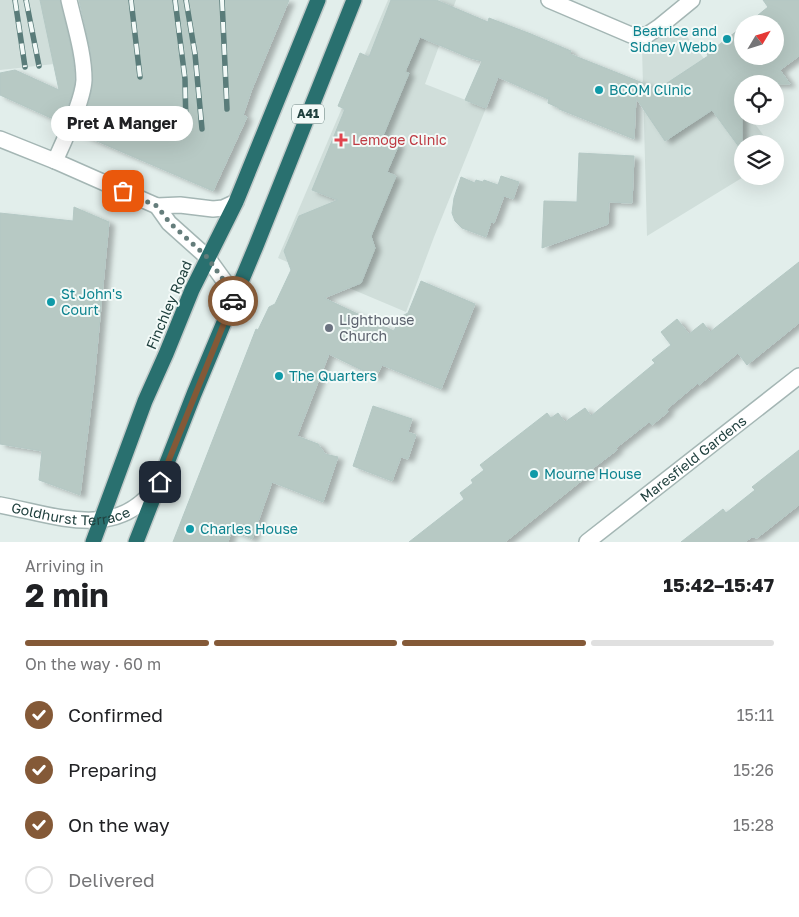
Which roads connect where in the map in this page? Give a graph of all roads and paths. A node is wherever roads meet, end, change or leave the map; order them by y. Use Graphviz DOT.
graph roads {
  1 [pos="69,0"];
  2 [pos="318,0"];
  3 [pos="354,0"];
  4 [pos="549,0"];
  5 [pos="692,0"];
  6 [pos="0,139"];
  7 [pos="55,161"];
  8 [pos="236,202"];
  9 [pos="157,206"];
  10 [pos="207,257"];
  11 [pos="234,299"];
  12 [pos="799,376"];
  13 [pos="160,482"];
  14 [pos="0,505"];
  15 [pos="101,520"];
  16 [pos="92,542"];
  17 [pos="136,542"];
  18 [pos="587,542"];
  1 -- 7 [label="street"];
  2 -- 8 [label="highway, Finchley Road / A41"];
  3 -- 11 [label="highway, A41"];
  4 -- 5 [label="street"];
  6 -- 7 [label="street"];
  7 -- 9 [label="street"];
  8 -- 9 [label="street"];
  8 -- 10 [label="highway, Finchley Road / A41"];
  9 -- 10 [label="street"];
  10 -- 11 [label="street"];
  10 -- 15 [label="highway, Finchley Road / A41"];
  11 -- 13 [label="highway, A41"];
  12 -- 18 [label="street, Maresfield Gardens"];
  13 -- 15 [label="street, Goldhurst Terrace"];
  13 -- 17 [label="highway, A41"];
  14 -- 15 [label="street, Goldhurst Terrace"];
  15 -- 16 [label="highway, Finchley Road / A41"];
}
